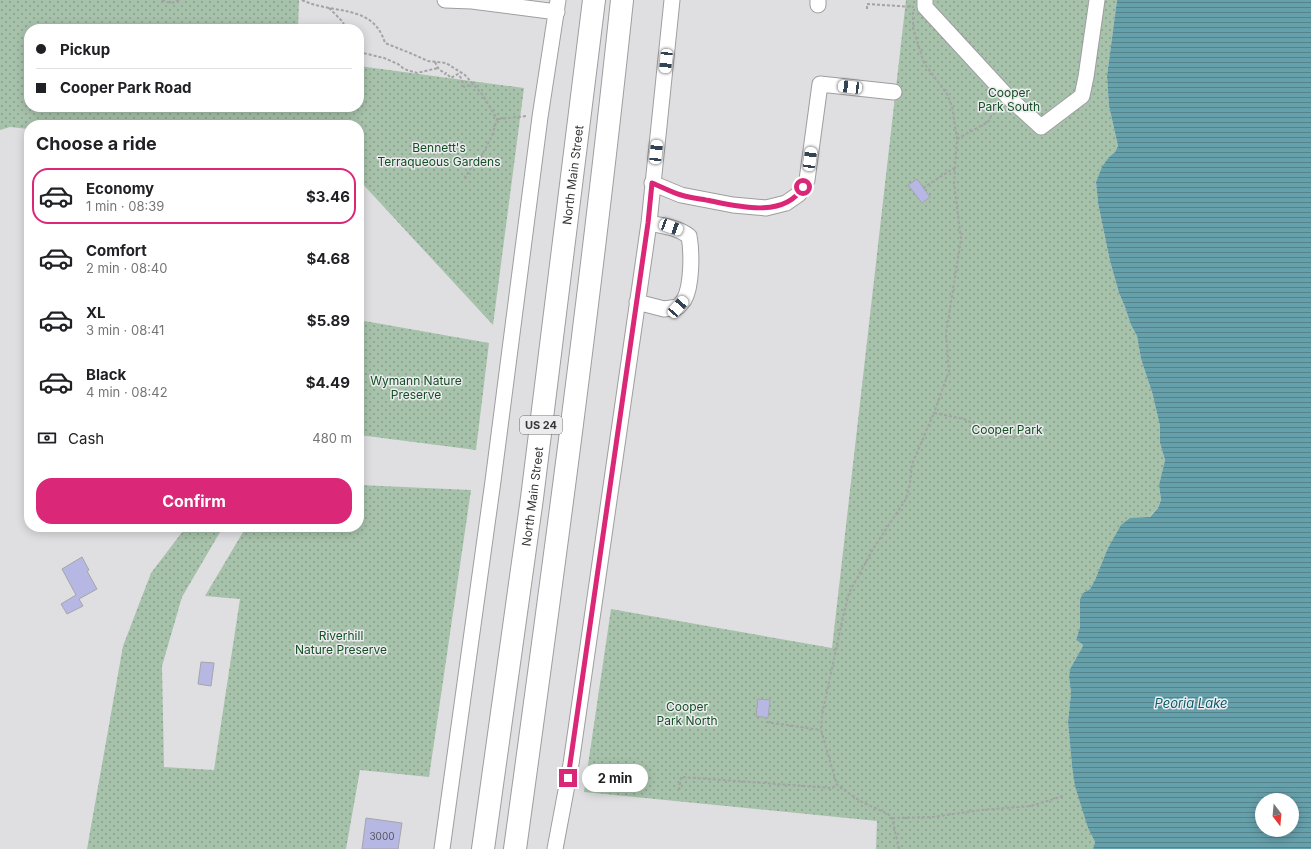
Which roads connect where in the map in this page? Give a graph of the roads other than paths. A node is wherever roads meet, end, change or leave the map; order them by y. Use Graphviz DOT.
graph roads {
  1 [pos="445,0"];
  2 [pos="594,0"];
  3 [pos="622,0"];
  4 [pos="672,0"];
  5 [pos="1097,0"];
  6 [pos="921,5"];
  7 [pos="557,6"];
  8 [pos="894,92"];
  9 [pos="652,183"];
  10 [pos="648,223"];
  11 [pos="637,302"];
  12 [pos="442,849"];
  13 [pos="483,849"];
  14 [pos="515,849"];
  15 [pos="555,849"];
  1 -- 7 [label="street"];
  2 -- 13 [label="highway, North Main Street / US 24"];
  3 -- 14 [label="highway, US 24"];
  4 -- 9 [label="street"];
  5 -- 6 [label="street"];
  7 -- 12 [label="street"];
  8 -- 9 [label="street"];
  9 -- 10 [label="street"];
  10 -- 11 [label="street"];
  10 -- 11 [label="street"];
  11 -- 15 [label="street"];
}
